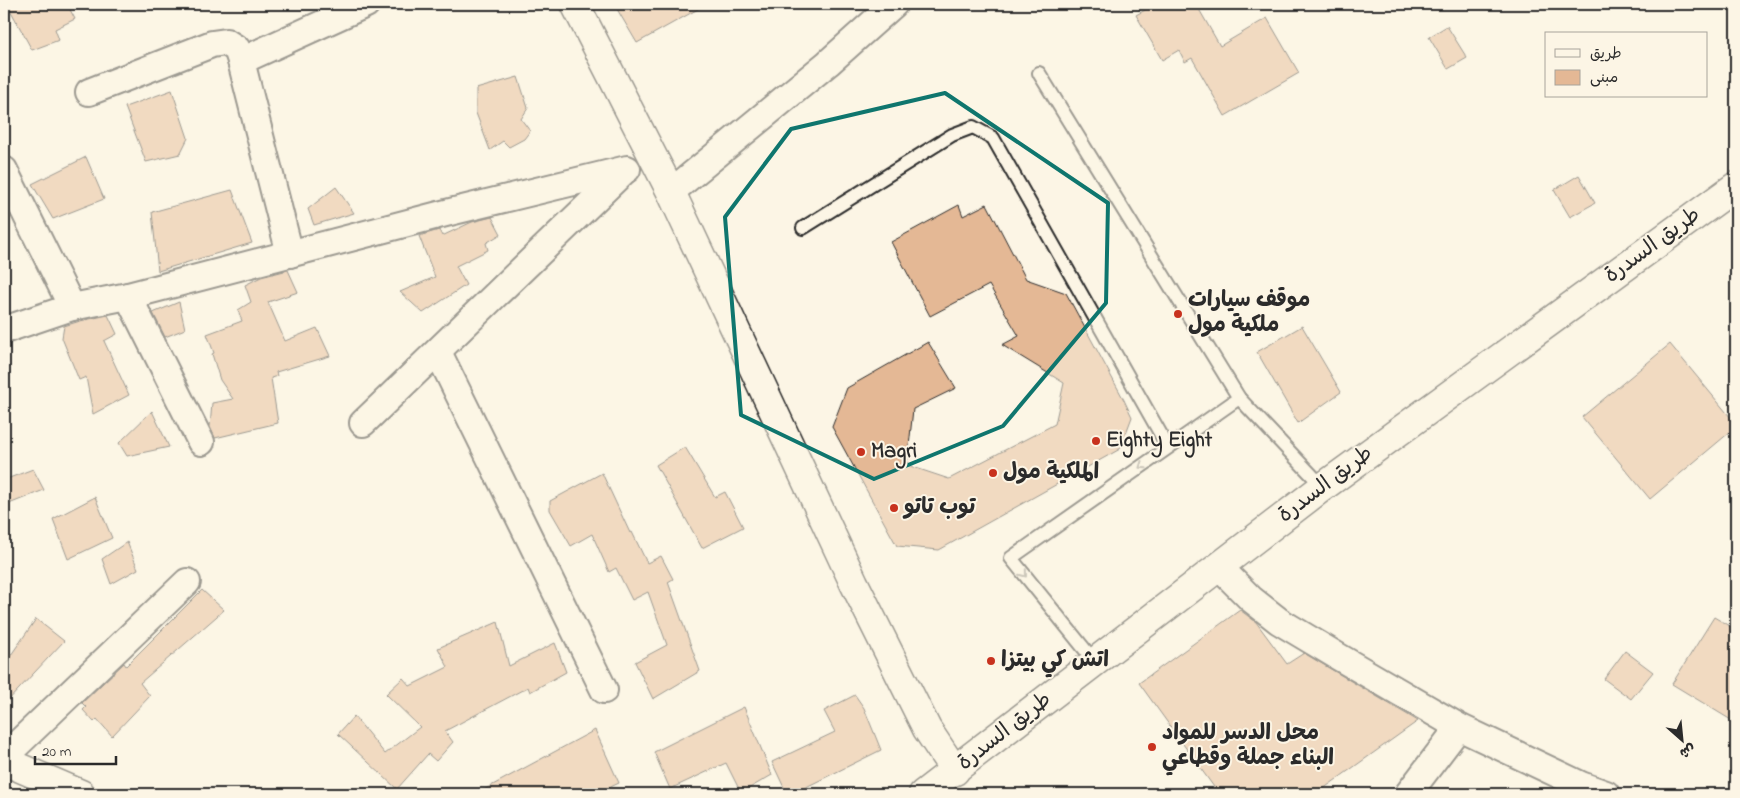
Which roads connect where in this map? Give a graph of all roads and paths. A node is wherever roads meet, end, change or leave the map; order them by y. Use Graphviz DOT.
graph roads {
  1 [pos="366,4"];
  2 [pos="575,4"];
  3 [pos="894,4"];
  4 [pos="241,61"];
  5 [pos="1039,73"];
  6 [pos="89,92"];
  7 [pos="650,152"];
  8 [pos="626,169"];
  9 [pos="4,170"];
  10 [pos="1736,186"];
  11 [pos="671,192"];
  12 [pos="803,228"];
  13 [pos="290,254"];
  14 [pos="128,296"];
  15 [pos="72,307"];
  16 [pos="4,330"];
  17 [pos="438,352"];
  18 [pos="1239,398"];
  19 [pos="364,423"];
  20 [pos="201,442"];
  21 [pos="1168,447"];
  22 [pos="1323,487"];
  23 [pos="1219,567"];
  24 [pos="187,582"];
  25 [pos="1095,662"];
  26 [pos="604,690"];
  27 [pos="1459,727"];
  28 [pos="4,757"];
  29 [pos="4,761"];
  30 [pos="955,771"];
  31 [pos="81,794"];
  32 [pos="924,794"];
  33 [pos="1408,794"];
  34 [pos="1606,794"];
  1 -- 4 [label="street"];
  2 -- 7 [label="main road"];
  3 -- 11 [label="street"];
  4 -- 6 [label="street"];
  4 -- 13 [label="street"];
  5 -- 18 [label="lane"];
  7 -- 8 [label="street"];
  7 -- 11 [label="main road"];
  8 -- 13 [label="street"];
  8 -- 17 [label="street"];
  9 -- 15 [label="street"];
  10 -- 22 [label="main road, طريق السدرة"];
  11 -- 30 [label="main road"];
  12 -- 21 [label="lane"];
  13 -- 14 [label="street"];
  14 -- 15 [label="street"];
  14 -- 20 [label="street"];
  15 -- 16 [label="street"];
  17 -- 19 [label="street"];
  17 -- 26 [label="street"];
  18 -- 21 [label="lane"];
  18 -- 22 [label="lane"];
  21 -- 25 [label="lane, one-way"];
  22 -- 23 [label="main road, طريق السدرة"];
  23 -- 25 [label="main road, طريق السدرة"];
  23 -- 27 [label="street"];
  24 -- 28 [label="street"];
  25 -- 30 [label="main road, طريق السدرة"];
  27 -- 33 [label="street"];
  27 -- 34 [label="street"];
  29 -- 31 [label="main road"];
  30 -- 32 [label="main road, طريق السدرة"];
}
